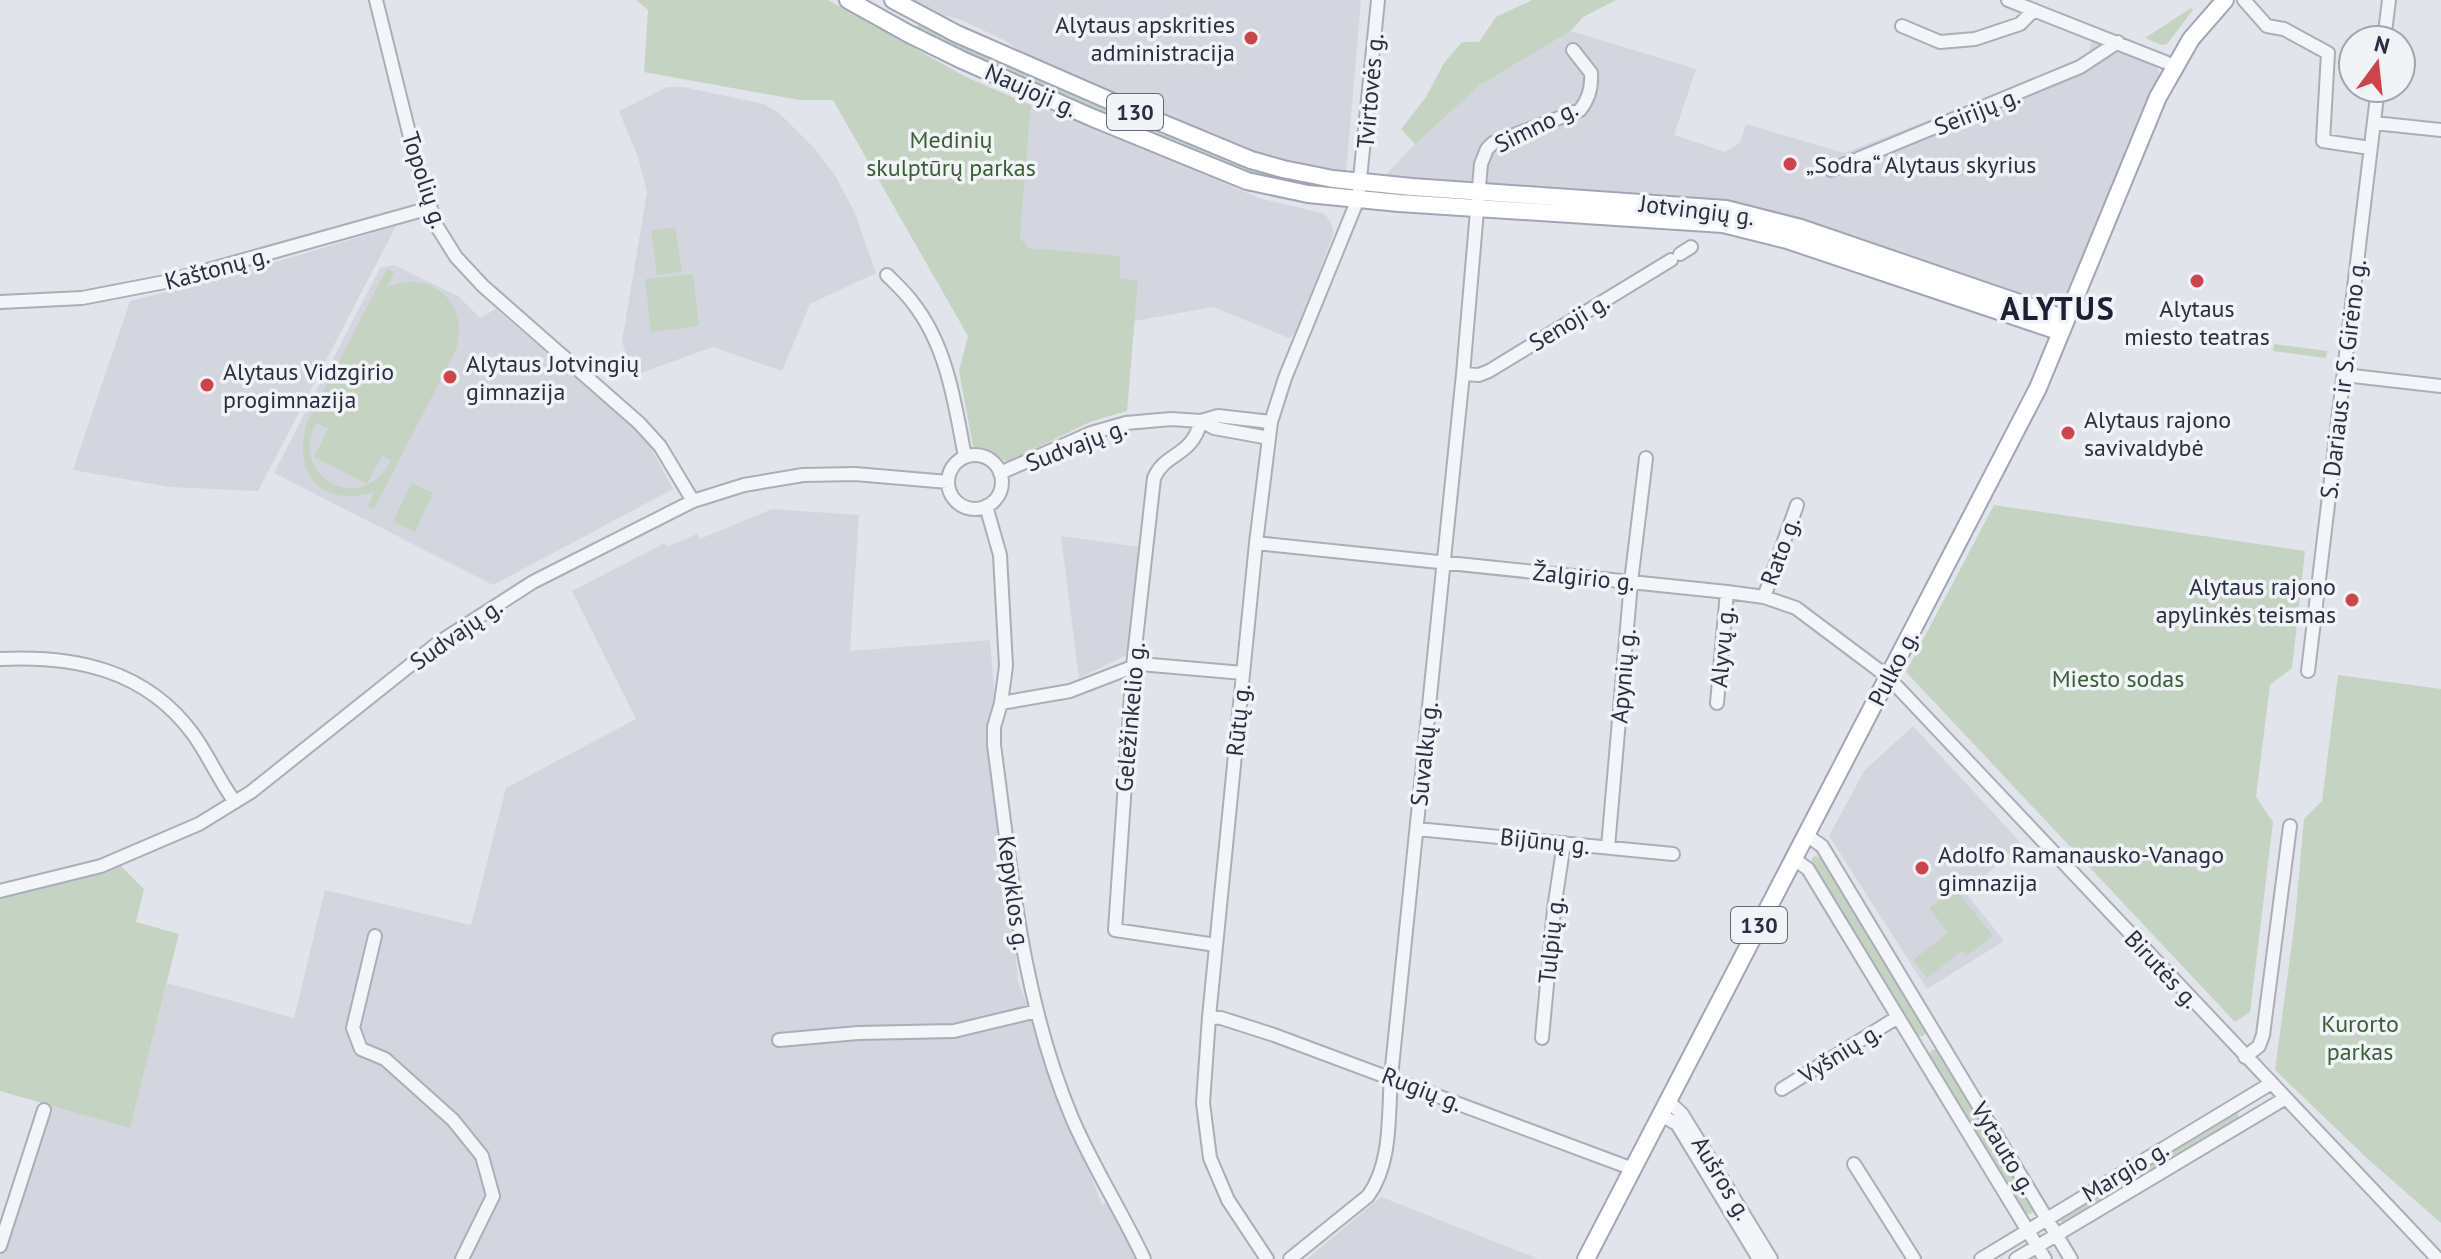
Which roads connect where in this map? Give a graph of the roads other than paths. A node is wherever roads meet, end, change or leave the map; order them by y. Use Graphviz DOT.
graph roads {
  1 [pos="376,0"];
  2 [pos="848,0"];
  3 [pos="885,0"];
  4 [pos="893,0"];
  5 [pos="1378,0"];
  6 [pos="2008,0"];
  7 [pos="2225,0"];
  8 [pos="2244,0"];
  9 [pos="2389,0"];
  10 [pos="2034,10"];
  11 [pos="875,16"];
  12 [pos="2386,24"];
  13 [pos="1902,26"];
  14 [pos="2118,42"];
  15 [pos="1573,50"];
  16 [pos="2175,66"];
  17 [pos="2376,104"];
  18 [pos="2374,123"];
  19 [pos="2441,130"];
  20 [pos="2370,148"];
  21 [pos="1831,170"];
  22 [pos="1361,182"];
  23 [pos="1358,199"];
  24 [pos="1478,200"];
  25 [pos="430,208"];
  26 [pos="1681,254"];
  27 [pos="887,275"];
  28 [pos="0,302"];
  29 [pos="2064,326"];
  30 [pos="1463,374"];
  31 [pos="2344,375"];
  32 [pos="2441,386"];
  33 [pos="1201,421"];
  34 [pos="1271,422"];
  35 [pos="1269,438"];
  36 [pos="965,457"];
  37 [pos="1646,458"];
  38 [pos="1000,473"];
  39 [pos="948,482"];
  40 [pos="693,501"];
  41 [pos="1797,505"];
  42 [pos="986,506"];
  43 [pos="1256,543"];
  44 [pos="1443,563"];
  45 [pos="1631,582"];
  46 [pos="1727,592"];
  47 [pos="1764,597"];
  48 [pos="0,659"];
  49 [pos="1133,666"];
  50 [pos="2308,671"];
  51 [pos="1243,673"];
  52 [pos="1888,677"];
  53 [pos="1001,703"];
  54 [pos="1717,703"];
  55 [pos="235,802"];
  56 [pos="2290,826"];
  57 [pos="1417,829"];
  58 [pos="1806,835"];
  59 [pos="1564,843"];
  60 [pos="1608,847"];
  61 [pos="1673,854"];
  62 [pos="1794,859"];
  63 [pos="0,891"];
  64 [pos="375,936"];
  65 [pos="1216,945"];
  66 [pos="1037,1011"];
  67 [pos="1209,1017"];
  68 [pos="1898,1017"];
  69 [pos="1937,1037"];
  70 [pos="1542,1038"];
  71 [pos="779,1040"];
  72 [pos="1917,1048"];
  73 [pos="2245,1057"];
  74 [pos="1391,1077"];
  75 [pos="2270,1084"];
  76 [pos="1782,1089"];
  77 [pos="2284,1099"];
  78 [pos="1665,1108"];
  79 [pos="44,1110"];
  80 [pos="1854,1164"];
  81 [pos="1633,1169"];
  82 [pos="2047,1219"];
  83 [pos="2028,1231"];
  84 [pos="2056,1235"];
  85 [pos="0,1246"];
  86 [pos="2037,1246"];
  87 [pos="462,1259"];
  88 [pos="1144,1259"];
  89 [pos="1267,1259"];
  90 [pos="1290,1259"];
  91 [pos="1586,1259"];
  92 [pos="1759,1259"];
  93 [pos="1771,1259"];
  94 [pos="1914,1259"];
  95 [pos="1981,1259"];
  96 [pos="2016,1259"];
  97 [pos="2045,1259"];
  98 [pos="2071,1259"];
  99 [pos="2438,1259"];
  1 -- 25 [label="street, Topolių g."];
  2 -- 11 [label="main road, Naujoji g. / 130"];
  3 -- 11 [label="main road"];
  4 -- 22 [label="main road, Naujoji g. / 130"];
  5 -- 22 [label="street, Tvirtovės g."];
  6 -- 10 [label="street"];
  7 -- 16 [label="main road, Pulko g."];
  8 -- 20 [label="street"];
  9 -- 12 [label="street"];
  10 -- 13 [label="street"];
  10 -- 14 [label="street"];
  11 -- 23 [label="main road, Naujoji g. / 130"];
  14 -- 16 [label="street"];
  14 -- 21 [label="street, Seirijų g."];
  15 -- 24 [label="street, Simno g."];
  16 -- 29 [label="main road, Pulko g."];
  17 -- 18 [label="street, S. Dariaus ir S. Girėno g."];
  18 -- 19 [label="street"];
  18 -- 20 [label="street, S. Dariaus ir S. Girėno g."];
  20 -- 31 [label="street, S. Dariaus ir S. Girėno g."];
  22 -- 23 [label="street, Rūtų g."];
  22 -- 24 [label="main road, Jotvingių g."];
  23 -- 24 [label="main road, Jotvingių g. / 130"];
  23 -- 34 [label="street, Rūtų g."];
  24 -- 29 [label="main road, Jotvingių g. / 130"];
  24 -- 30 [label="street, Suvalkų g."];
  25 -- 28 [label="street, Kaštonų g."];
  25 -- 40 [label="street, Topolių g."];
  26 -- 30 [label="street, Senoji g."];
  27 -- 36 [label="street"];
  29 -- 52 [label="main road, Pulko g. / 130"];
  30 -- 44 [label="street, Suvalkų g."];
  31 -- 32 [label="street"];
  31 -- 50 [label="street, S. Dariaus ir S. Girėno g."];
  33 -- 34 [label="street, Sudvajų g."];
  33 -- 35 [label="street, Sudvajų g."];
  33 -- 38 [label="street, Sudvajų g."];
  33 -- 49 [label="street, Geležinkelio g."];
  34 -- 35 [label="street, Rūtų g."];
  35 -- 43 [label="street, Rūtų g."];
  36 -- 38 [label="street"];
  36 -- 39 [label="street"];
  37 -- 45 [label="street, Apynių g."];
  38 -- 42 [label="street"];
  39 -- 40 [label="street, Sudvajų g."];
  39 -- 42 [label="street"];
  40 -- 55 [label="street, Sudvajų g."];
  41 -- 47 [label="street, Rato g."];
  42 -- 53 [label="street, Kepyklos g."];
  43 -- 44 [label="street, Žalgirio g."];
  43 -- 51 [label="street, Rūtų g."];
  44 -- 45 [label="street, Žalgirio g."];
  44 -- 57 [label="street, Suvalkų g."];
  45 -- 46 [label="street, Žalgirio g."];
  45 -- 60 [label="street, Apynių g."];
  46 -- 47 [label="street, Žalgirio g."];
  46 -- 54 [label="street, Alyvų g."];
  47 -- 52 [label="street, Žalgirio g."];
  48 -- 55 [label="street"];
  49 -- 51 [label="street"];
  49 -- 53 [label="street"];
  49 -- 65 [label="street, Geležinkelio g."];
  51 -- 65 [label="street, Rūtų g."];
  52 -- 58 [label="main road, Pulko g. / 130"];
  52 -- 73 [label="street, Birutės g."];
  53 -- 66 [label="street, Kepyklos g."];
  55 -- 63 [label="street, Sudvajų g."];
  56 -- 73 [label="street"];
  57 -- 59 [label="street, Bijūnų g."];
  57 -- 74 [label="street, Suvalkų g."];
  58 -- 62 [label="main road, Pulko g. / 130"];
  58 -- 69 [label="street, Vytauto g."];
  59 -- 60 [label="street, Bijūnų g."];
  59 -- 70 [label="street, Tulpių g."];
  60 -- 61 [label="street, Bijūnų g."];
  62 -- 68 [label="street, Vytauto g."];
  62 -- 78 [label="main road, Pulko g. / 130"];
  64 -- 87 [label="street"];
  65 -- 67 [label="street, Rūtų g."];
  66 -- 71 [label="street"];
  66 -- 88 [label="street, Kepyklos g."];
  67 -- 74 [label="street, Rugių g."];
  67 -- 89 [label="street, Rūtų g."];
  68 -- 72 [label="street, Vytauto g."];
  68 -- 76 [label="street, Vyšnių g."];
  69 -- 72 [label="street"];
  69 -- 82 [label="street, Vytauto g."];
  72 -- 83 [label="street, Vytauto g."];
  73 -- 75 [label="street, Birutės g."];
  74 -- 81 [label="street, Rugių g."];
  74 -- 90 [label="street, Suvalkų g."];
  75 -- 77 [label="street, Birutės g."];
  75 -- 82 [label="street, Margio g."];
  77 -- 84 [label="street, Margio g."];
  77 -- 99 [label="street, Birutės g."];
  78 -- 81 [label="main road, Pulko g. / 130"];
  78 -- 92 [label="street, Aušros g."];
  78 -- 93 [label="street, Aušros g."];
  79 -- 85 [label="street"];
  80 -- 94 [label="street"];
  81 -- 91 [label="main road, Pulko g. / 130"];
  82 -- 83 [label="street, Margio g."];
  82 -- 84 [label="street, Vytauto g."];
  83 -- 86 [label="street, Vytauto g."];
  83 -- 95 [label="street, Margio g."];
  84 -- 86 [label="street, Margio g."];
  84 -- 98 [label="street, Vytauto g."];
  86 -- 96 [label="street, Margio g."];
  86 -- 97 [label="street, Vytauto g."];
}
